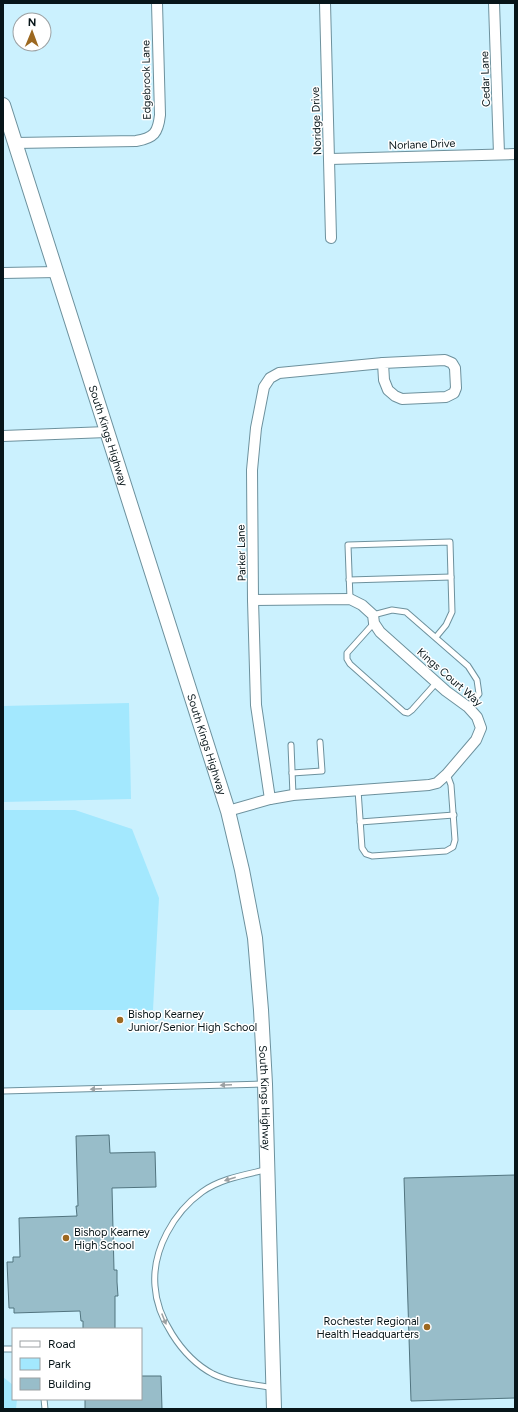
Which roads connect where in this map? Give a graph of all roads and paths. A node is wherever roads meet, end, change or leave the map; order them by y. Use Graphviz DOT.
graph roads {
  1 [pos="157,3"];
  2 [pos="325,3"];
  3 [pos="494,3"];
  4 [pos="3,105"];
  5 [pos="15,143"];
  6 [pos="499,154"];
  7 [pos="515,154"];
  8 [pos="330,159"];
  9 [pos="331,238"];
  10 [pos="57,272"];
  11 [pos="3,273"];
  12 [pos="383,363"];
  13 [pos="107,432"];
  14 [pos="3,436"];
  15 [pos="451,577"];
  16 [pos="349,580"];
  17 [pos="350,599"];
  18 [pos="253,600"];
  19 [pos="373,619"];
  20 [pos="436,637"];
  21 [pos="437,682"];
  22 [pos="468,707"];
  23 [pos="320,742"];
  24 [pos="291,745"];
  25 [pos="292,773"];
  26 [pos="447,774"];
  27 [pos="358,790"];
  28 [pos="294,795"];
  29 [pos="270,799"];
  30 [pos="228,811"];
  31 [pos="454,815"];
  32 [pos="360,822"];
  33 [pos="265,1084"];
  34 [pos="3,1091"];
  35 [pos="268,1170"];
  36 [pos="274,1388"];
  37 [pos="274,1409"];
  1 -- 5 [label="street, Edgebrook Lane"];
  2 -- 8 [label="street, Noridge Drive"];
  3 -- 6 [label="street, Cedar Lane"];
  4 -- 5 [label="main road, South Kings Highway"];
  5 -- 10 [label="main road, South Kings Highway"];
  6 -- 7 [label="street, Norlane Drive"];
  6 -- 8 [label="street, Norlane Drive"];
  8 -- 9 [label="street, Noridge Drive"];
  10 -- 11 [label="street"];
  10 -- 13 [label="main road, South Kings Highway"];
  12 -- 12 [label="street, Parker Lane"];
  12 -- 18 [label="street, Parker Lane"];
  13 -- 14 [label="street"];
  13 -- 30 [label="main road, South Kings Highway"];
  15 -- 16 [label="lane"];
  15 -- 16 [label="lane"];
  15 -- 20 [label="lane"];
  16 -- 17 [label="lane"];
  17 -- 18 [label="street"];
  17 -- 19 [label="street, Kings Court Way"];
  18 -- 29 [label="street, Parker Lane"];
  19 -- 20 [label="lane"];
  19 -- 21 [label="street, Kings Court Way"];
  19 -- 21 [label="lane"];
  20 -- 22 [label="lane"];
  21 -- 22 [label="street, Kings Court Way"];
  22 -- 26 [label="street, Kings Court Way"];
  23 -- 25 [label="lane"];
  24 -- 25 [label="lane"];
  25 -- 28 [label="lane"];
  26 -- 27 [label="street, Kings Court Way"];
  26 -- 31 [label="lane"];
  27 -- 28 [label="street, Kings Court Way"];
  27 -- 32 [label="lane"];
  28 -- 29 [label="street, Kings Court Way"];
  29 -- 30 [label="street"];
  30 -- 33 [label="main road, South Kings Highway"];
  31 -- 32 [label="lane"];
  31 -- 32 [label="lane"];
  33 -- 34 [label="lane, one-way"];
  33 -- 35 [label="main road, South Kings Highway"];
  35 -- 36 [label="main road, South Kings Highway"];
  35 -- 36 [label="lane, one-way"];
  36 -- 37 [label="main road, South Kings Highway"];
}
